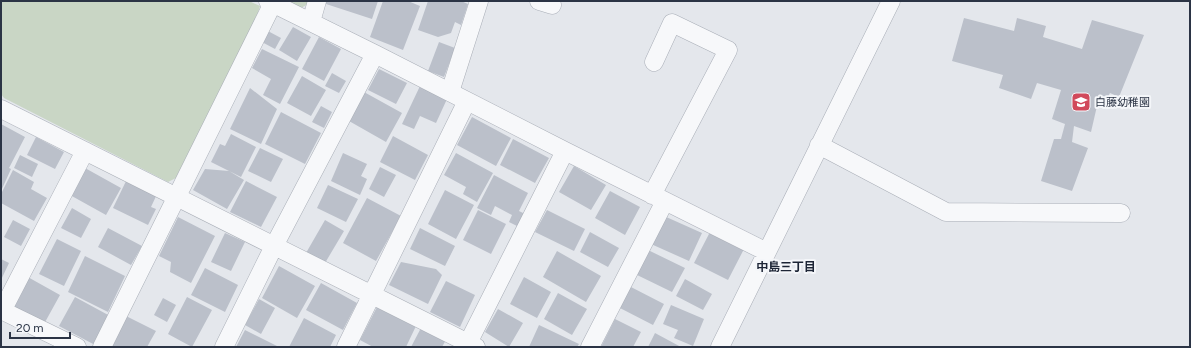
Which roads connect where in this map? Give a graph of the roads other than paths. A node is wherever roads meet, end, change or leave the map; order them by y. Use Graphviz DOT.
graph roads {
  1 [pos="317,1"];
  2 [pos="479,1"];
  3 [pos="891,1"];
  4 [pos="270,2"];
  5 [pos="310,22"];
  6 [pos="375,54"];
  7 [pos="654,62"];
  8 [pos="450,92"];
  9 [pos="467,102"];
  10 [pos="1,109"];
  11 [pos="819,145"];
  12 [pos="85,151"];
  13 [pos="565,151"];
  14 [pos="177,197"];
  15 [pos="658,198"];
  16 [pos="1121,214"];
  17 [pos="274,246"];
  18 [pos="766,252"];
  19 [pos="372,295"];
  20 [pos="2,310"];
  21 [pos="470,346"];
  22 [pos="77,347"];
  23 [pos="102,347"];
  24 [pos="224,347"];
  25 [pos="346,347"];
  26 [pos="590,347"];
  27 [pos="720,347"];
  1 -- 5 [label="street"];
  2 -- 8 [label="street"];
  3 -- 11 [label="street"];
  4 -- 5 [label="street"];
  4 -- 14 [label="street"];
  5 -- 6 [label="street"];
  6 -- 8 [label="street"];
  6 -- 17 [label="street"];
  7 -- 15 [label="street"];
  8 -- 9 [label="street"];
  9 -- 13 [label="street"];
  9 -- 19 [label="street"];
  10 -- 12 [label="street"];
  11 -- 16 [label="street"];
  11 -- 18 [label="street"];
  12 -- 14 [label="street"];
  12 -- 20 [label="street"];
  13 -- 15 [label="street"];
  13 -- 21 [label="street"];
  14 -- 17 [label="street"];
  14 -- 23 [label="street"];
  15 -- 18 [label="street"];
  15 -- 26 [label="street"];
  17 -- 19 [label="street"];
  17 -- 24 [label="street"];
  18 -- 27 [label="street"];
  19 -- 21 [label="street"];
  19 -- 25 [label="street"];
  20 -- 22 [label="street"];
}
